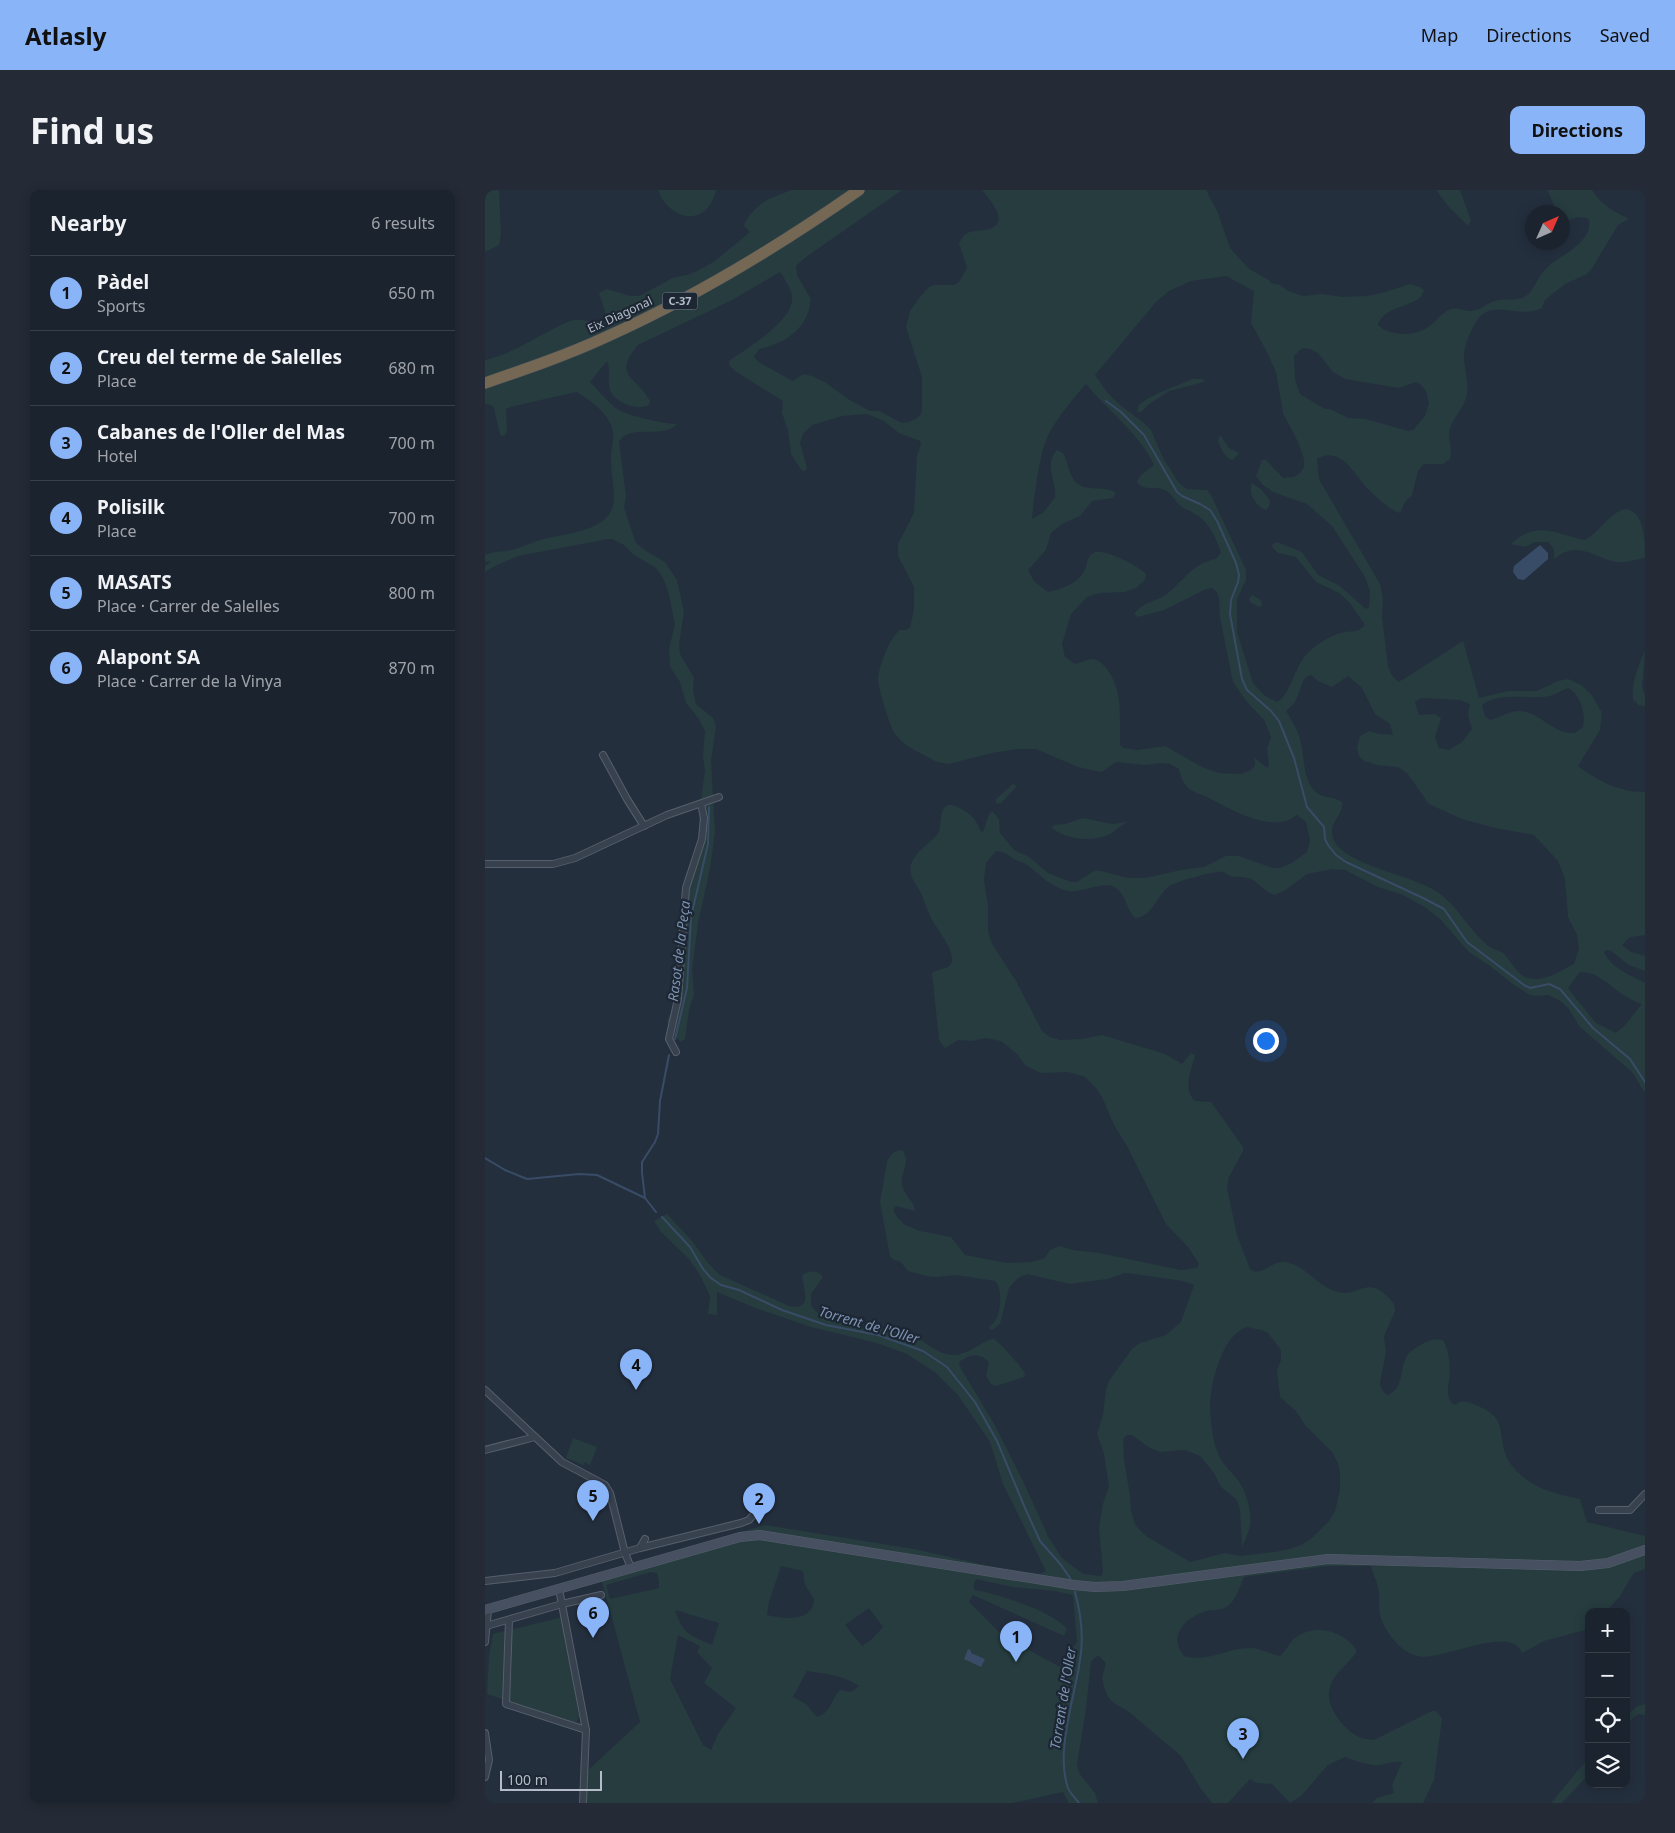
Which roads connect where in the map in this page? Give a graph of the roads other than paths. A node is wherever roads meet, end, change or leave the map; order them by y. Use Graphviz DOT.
graph roads {
  1 [pos="859,190"];
  2 [pos="485,383"];
  3 [pos="603,755"];
  4 [pos="719,798"];
  5 [pos="701,804"];
  6 [pos="644,826"];
  7 [pos="485,864"];
  8 [pos="676,1052"];
  9 [pos="485,1390"];
  10 [pos="535,1437"];
  11 [pos="485,1450"];
  12 [pos="1645,1494"];
  13 [pos="755,1500"];
  14 [pos="1599,1510"];
  15 [pos="645,1539"];
  16 [pos="641,1548"];
  17 [pos="1645,1550"];
  18 [pos="625,1553"];
  19 [pos="631,1568"];
  20 [pos="485,1581"];
  21 [pos="559,1589"];
  22 [pos="601,1595"];
  23 [pos="562,1604"];
  24 [pos="486,1610"];
  25 [pos="509,1620"];
  26 [pos="486,1626"];
  27 [pos="485,1642"];
  28 [pos="585,1730"];
  29 [pos="485,1733"];
  30 [pos="485,1777"];
  31 [pos="583,1803"];
  1 -- 2 [label="highway, Eix Diagonal / C-37"];
  3 -- 6 [label="street"];
  4 -- 5 [label="street"];
  5 -- 6 [label="street"];
  5 -- 8 [label="street"];
  6 -- 7 [label="street"];
  9 -- 10 [label="street"];
  10 -- 11 [label="street"];
  10 -- 18 [label="street"];
  12 -- 14 [label="street"];
  13 -- 16 [label="street"];
  15 -- 16 [label="street"];
  16 -- 18 [label="street"];
  17 -- 19 [label="street"];
  18 -- 19 [label="street"];
  18 -- 20 [label="street"];
  19 -- 21 [label="street"];
  21 -- 23 [label="street"];
  21 -- 24 [label="street"];
  22 -- 23 [label="street"];
  23 -- 25 [label="street"];
  23 -- 28 [label="street"];
  24 -- 26 [label="street"];
  25 -- 26 [label="street"];
  25 -- 28 [label="street"];
  26 -- 27 [label="street"];
  28 -- 31 [label="street"];
  29 -- 30 [label="street"];
}
